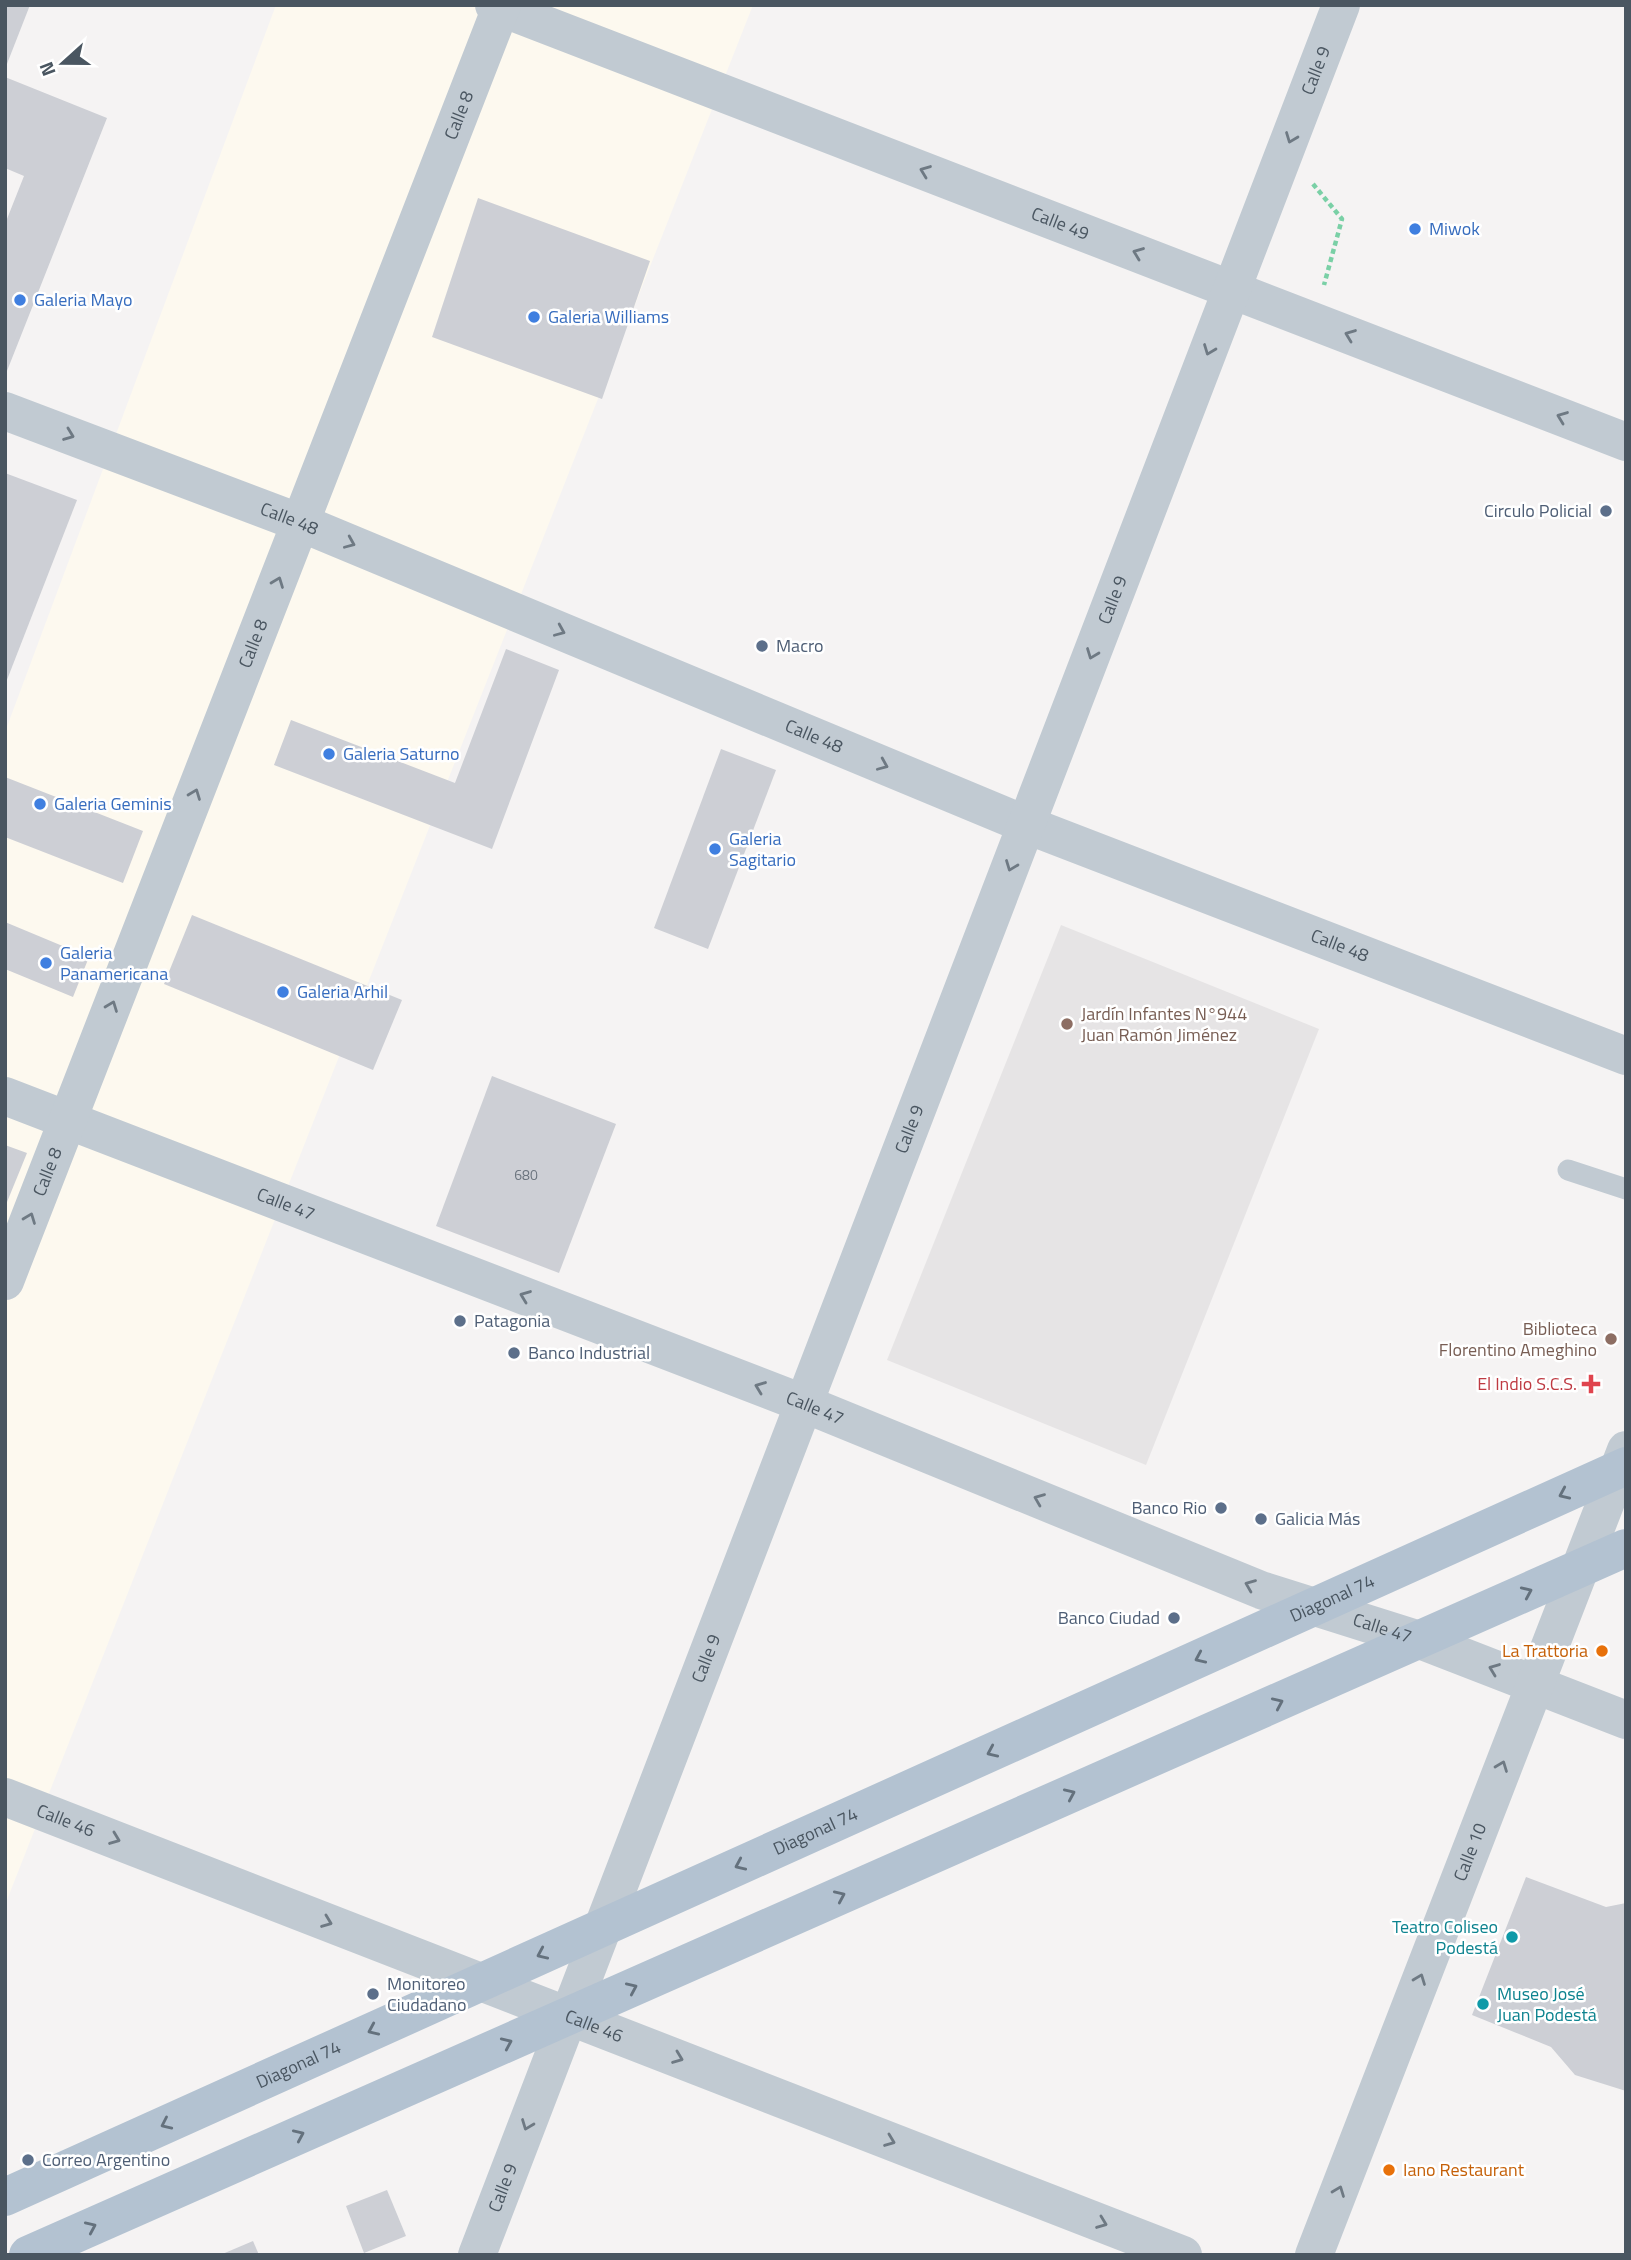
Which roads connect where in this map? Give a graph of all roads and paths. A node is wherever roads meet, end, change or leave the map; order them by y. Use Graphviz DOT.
graph roads {
  1 [pos="1342,5"];
  2 [pos="499,6"];
  3 [pos="1286,151"];
  4 [pos="1232,290"];
  5 [pos="1314,321"];
  6 [pos="5,411"];
  7 [pos="1626,442"];
  8 [pos="301,523"];
  9 [pos="1027,825"];
  10 [pos="1626,1056"];
  11 [pos="5,1096"];
  12 [pos="67,1121"];
  13 [pos="1568,1170"];
  14 [pos="1626,1189"];
  15 [pos="5,1281"];
  16 [pos="804,1404"];
  17 [pos="1623,1462"];
  18 [pos="1626,1548"];
  19 [pos="1579,1568"];
  20 [pos="1315,1606"];
  21 [pos="1420,1640"];
  22 [pos="1534,1684"];
  23 [pos="1626,1720"];
  24 [pos="5,1797"];
  25 [pos="603,1926"];
  26 [pos="480,1981"];
  27 [pos="569,2016"];
  28 [pos="5,2197"];
  29 [pos="28,2255"];
  30 [pos="477,2255"];
  31 [pos="1183,2255"];
  32 [pos="1314,2255"];
  1 -- 3 [label="street, Calle 9, one-way"];
  4 -- 2 [label="street, Calle 49, one-way"];
  2 -- 8 [label="street, Calle 8"];
  3 -- 4 [label="street, Calle 9"];
  3 -- 5 [label="path"];
  4 -- 5 [label="street, Calle 49"];
  4 -- 9 [label="street, Calle 9, one-way"];
  7 -- 5 [label="street, Calle 49, one-way"];
  6 -- 8 [label="street, Calle 48, one-way"];
  8 -- 9 [label="street, Calle 48, one-way"];
  12 -- 8 [label="street, Calle 8, one-way"];
  9 -- 10 [label="street, Calle 48"];
  9 -- 16 [label="street, Calle 9, one-way"];
  11 -- 12 [label="street, Calle 47"];
  15 -- 12 [label="street, Calle 8, one-way"];
  16 -- 12 [label="street, Calle 47, one-way"];
  13 -- 14 [label="lane"];
  20 -- 16 [label="street, Calle 47, one-way"];
  16 -- 25 [label="street, Calle 9"];
  17 -- 19 [label="street, Calle 10"];
  17 -- 20 [label="main road, Diagonal 74, one-way"];
  18 -- 19 [label="main road"];
  21 -- 19 [label="main road, one-way"];
  19 -- 22 [label="street, Calle 10"];
  20 -- 21 [label="street, Calle 47"];
  20 -- 25 [label="main road, Diagonal 74, one-way"];
  22 -- 21 [label="street, Calle 47, one-way"];
  27 -- 21 [label="main road, one-way"];
  22 -- 23 [label="street, Calle 47"];
  32 -- 22 [label="street, Calle 10, one-way"];
  24 -- 26 [label="street, Calle 46, one-way"];
  25 -- 26 [label="main road, Diagonal 74, one-way"];
  25 -- 27 [label="street, Calle 9"];
  26 -- 27 [label="street, Calle 46"];
  26 -- 28 [label="main road, Diagonal 74, one-way"];
  29 -- 27 [label="main road, one-way"];
  27 -- 30 [label="street, Calle 9, one-way"];
  27 -- 31 [label="street, Calle 46, one-way"];
}
